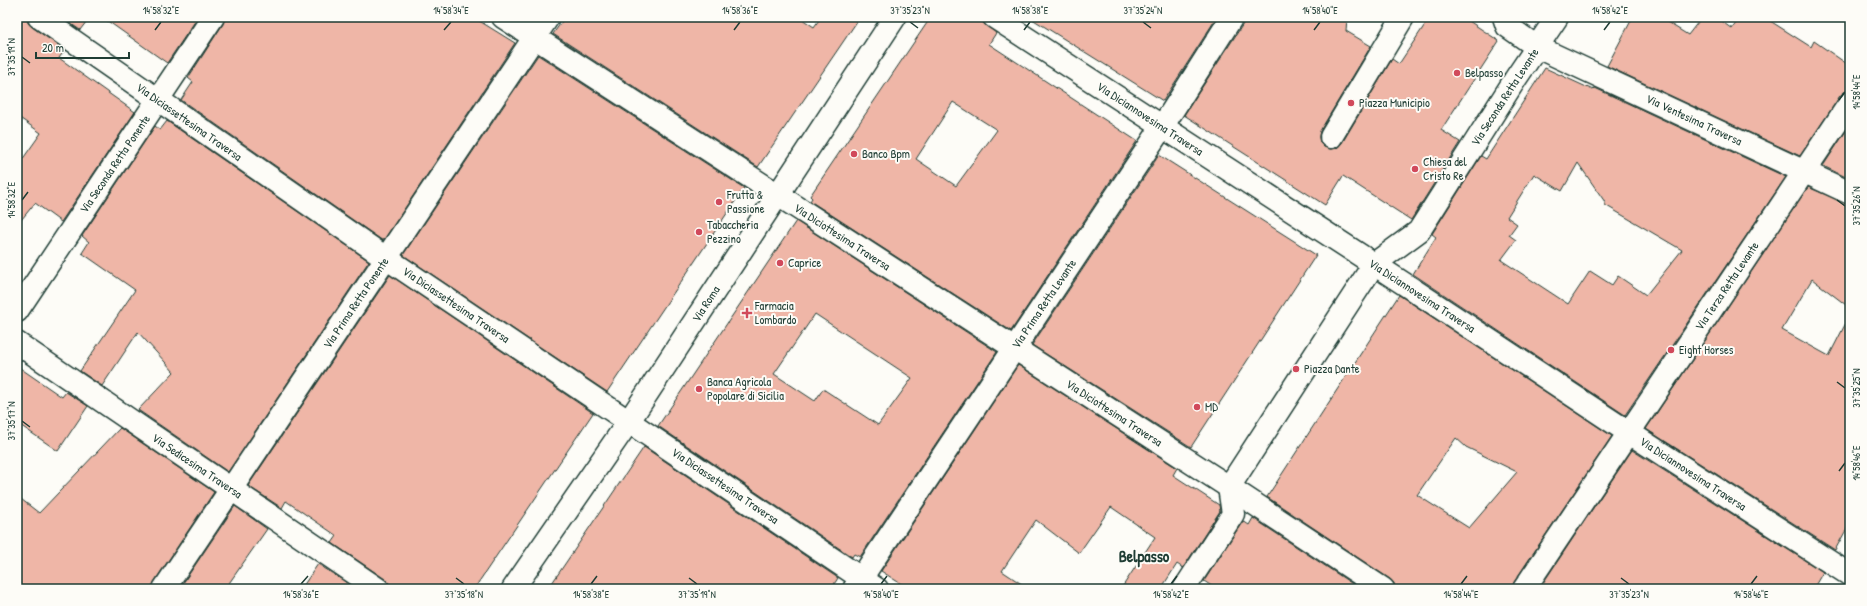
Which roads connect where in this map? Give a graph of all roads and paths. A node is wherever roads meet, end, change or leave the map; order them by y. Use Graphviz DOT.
graph roads {
  1 [pos="39,17"];
  2 [pos="213,17"];
  3 [pos="503,17"];
  4 [pos="548,17"];
  5 [pos="895,17"];
  6 [pos="994,17"];
  7 [pos="1232,17"];
  8 [pos="1403,17"];
  9 [pos="1504,17"];
  10 [pos="1557,17"];
  11 [pos="534,37"];
  12 [pos="1537,47"];
  13 [pos="158,99"];
  14 [pos="1850,103"];
  15 [pos="1162,127"];
  16 [pos="1330,137"];
  17 [pos="1803,172"];
  18 [pos="1850,193"];
  19 [pos="778,196"];
  20 [pos="386,258"];
  21 [pos="1374,264"];
  22 [pos="17,311"];
  23 [pos="17,343"];
  24 [pos="1014,349"];
  25 [pos="630,421"];
  26 [pos="1628,432"];
  27 [pos="1229,487"];
  28 [pos="231,490"];
  29 [pos="1850,575"];
  30 [pos="864,585"];
  31 [pos="164,589"];
  32 [pos="378,589"];
  33 [pos="513,589"];
  34 [pos="1184,589"];
  35 [pos="1383,589"];
  36 [pos="1524,589"];
  37 [pos="1842,589"];
  1 -- 13 [label="street, Via Diciassettesima Traversa"];
  2 -- 13 [label="street, Via Seconda Retta Ponente"];
  3 -- 11 [label="street, Via Diciottesima Traversa"];
  4 -- 11 [label="street, Via Prima Retta Ponente"];
  5 -- 19 [label="street, Via Roma"];
  6 -- 15 [label="street, Via Diciannovesima Traversa"];
  7 -- 15 [label="street, Via Prima Retta Levante"];
  8 -- 16 [label="street"];
  9 -- 12 [label="street, Via Ventesima Traversa"];
  10 -- 12 [label="street, Via Seconda Retta Levante"];
  11 -- 19 [label="street, Via Diciottesima Traversa"];
  11 -- 20 [label="street, Via Prima Retta Ponente"];
  12 -- 17 [label="street, Via Ventesima Traversa"];
  12 -- 21 [label="street, Via Seconda Retta Levante"];
  13 -- 20 [label="street, Via Diciassettesima Traversa"];
  13 -- 22 [label="street, Via Seconda Retta Ponente"];
  14 -- 17 [label="street, Via Terza Retta Levante"];
  15 -- 21 [label="street, Via Diciannovesima Traversa"];
  15 -- 24 [label="street, Via Prima Retta Levante"];
  17 -- 18 [label="street, Via Ventesima Traversa"];
  17 -- 26 [label="street, Via Terza Retta Levante"];
  19 -- 24 [label="street, Via Diciottesima Traversa"];
  19 -- 25 [label="street, Via Roma"];
  20 -- 25 [label="street, Via Diciassettesima Traversa"];
  20 -- 28 [label="street, Via Prima Retta Ponente"];
  21 -- 26 [label="street, Via Diciannovesima Traversa"];
  21 -- 27 [label="street"];
  23 -- 28 [label="street, Via Sedicesima Traversa"];
  24 -- 27 [label="street, Via Diciottesima Traversa"];
  24 -- 30 [label="street, Via Prima Retta Levante"];
  25 -- 30 [label="street, Via Diciassettesima Traversa"];
  25 -- 33 [label="street, Via Roma"];
  26 -- 29 [label="street, Via Diciannovesima Traversa"];
  26 -- 36 [label="street, Via Terza Retta Levante"];
  27 -- 34 [label="street"];
  27 -- 35 [label="street, Via Diciottesima Traversa"];
  28 -- 31 [label="street, Via Prima Retta Ponente"];
  28 -- 32 [label="street, Via Sedicesima Traversa"];
  29 -- 37 [label="street"];
}
